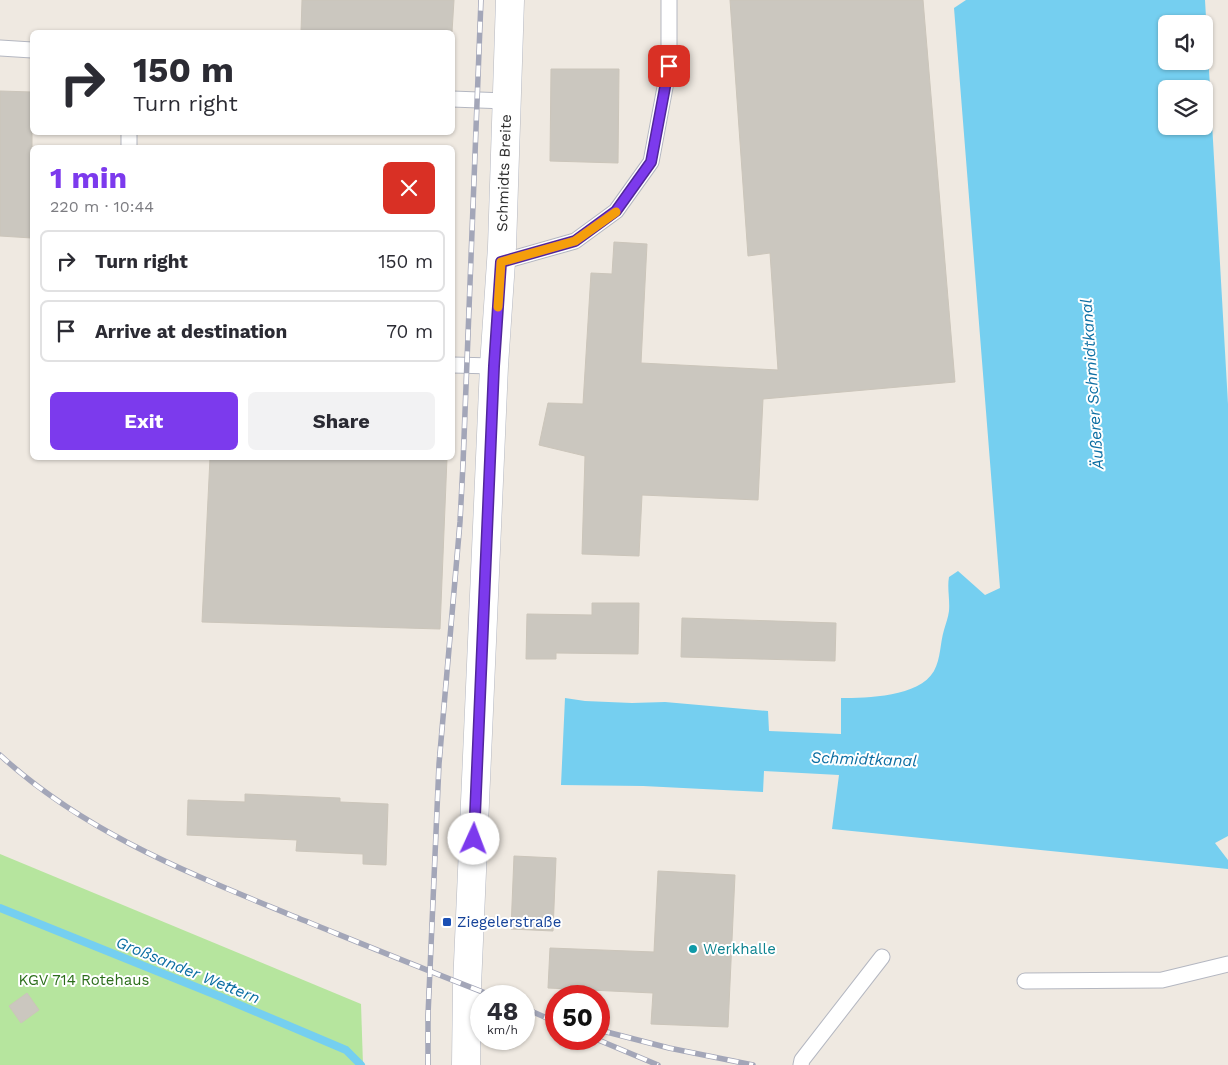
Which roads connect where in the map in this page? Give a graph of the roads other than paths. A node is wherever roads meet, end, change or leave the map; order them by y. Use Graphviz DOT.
graph roads {
  1 [pos="510,0"];
  2 [pos="669,0"];
  3 [pos="0,48"];
  4 [pos="30,50"];
  5 [pos="455,99"];
  6 [pos="506,101"];
  7 [pos="501,262"];
  8 [pos="455,364"];
  9 [pos="494,366"];
  10 [pos="882,958"];
  11 [pos="1228,964"];
  12 [pos="1026,981"];
  13 [pos="466,1065"];
  14 [pos="801,1065"];
  1 -- 6 [label="main road, Schmidts Breite"];
  2 -- 7 [label="lane"];
  3 -- 4 [label="lane"];
  5 -- 6 [label="lane"];
  6 -- 7 [label="main road, Schmidts Breite"];
  7 -- 9 [label="main road, Schmidts Breite"];
  8 -- 9 [label="lane"];
  9 -- 13 [label="main road, Schmidts Breite"];
  10 -- 14 [label="lane"];
  11 -- 12 [label="lane"];
}
